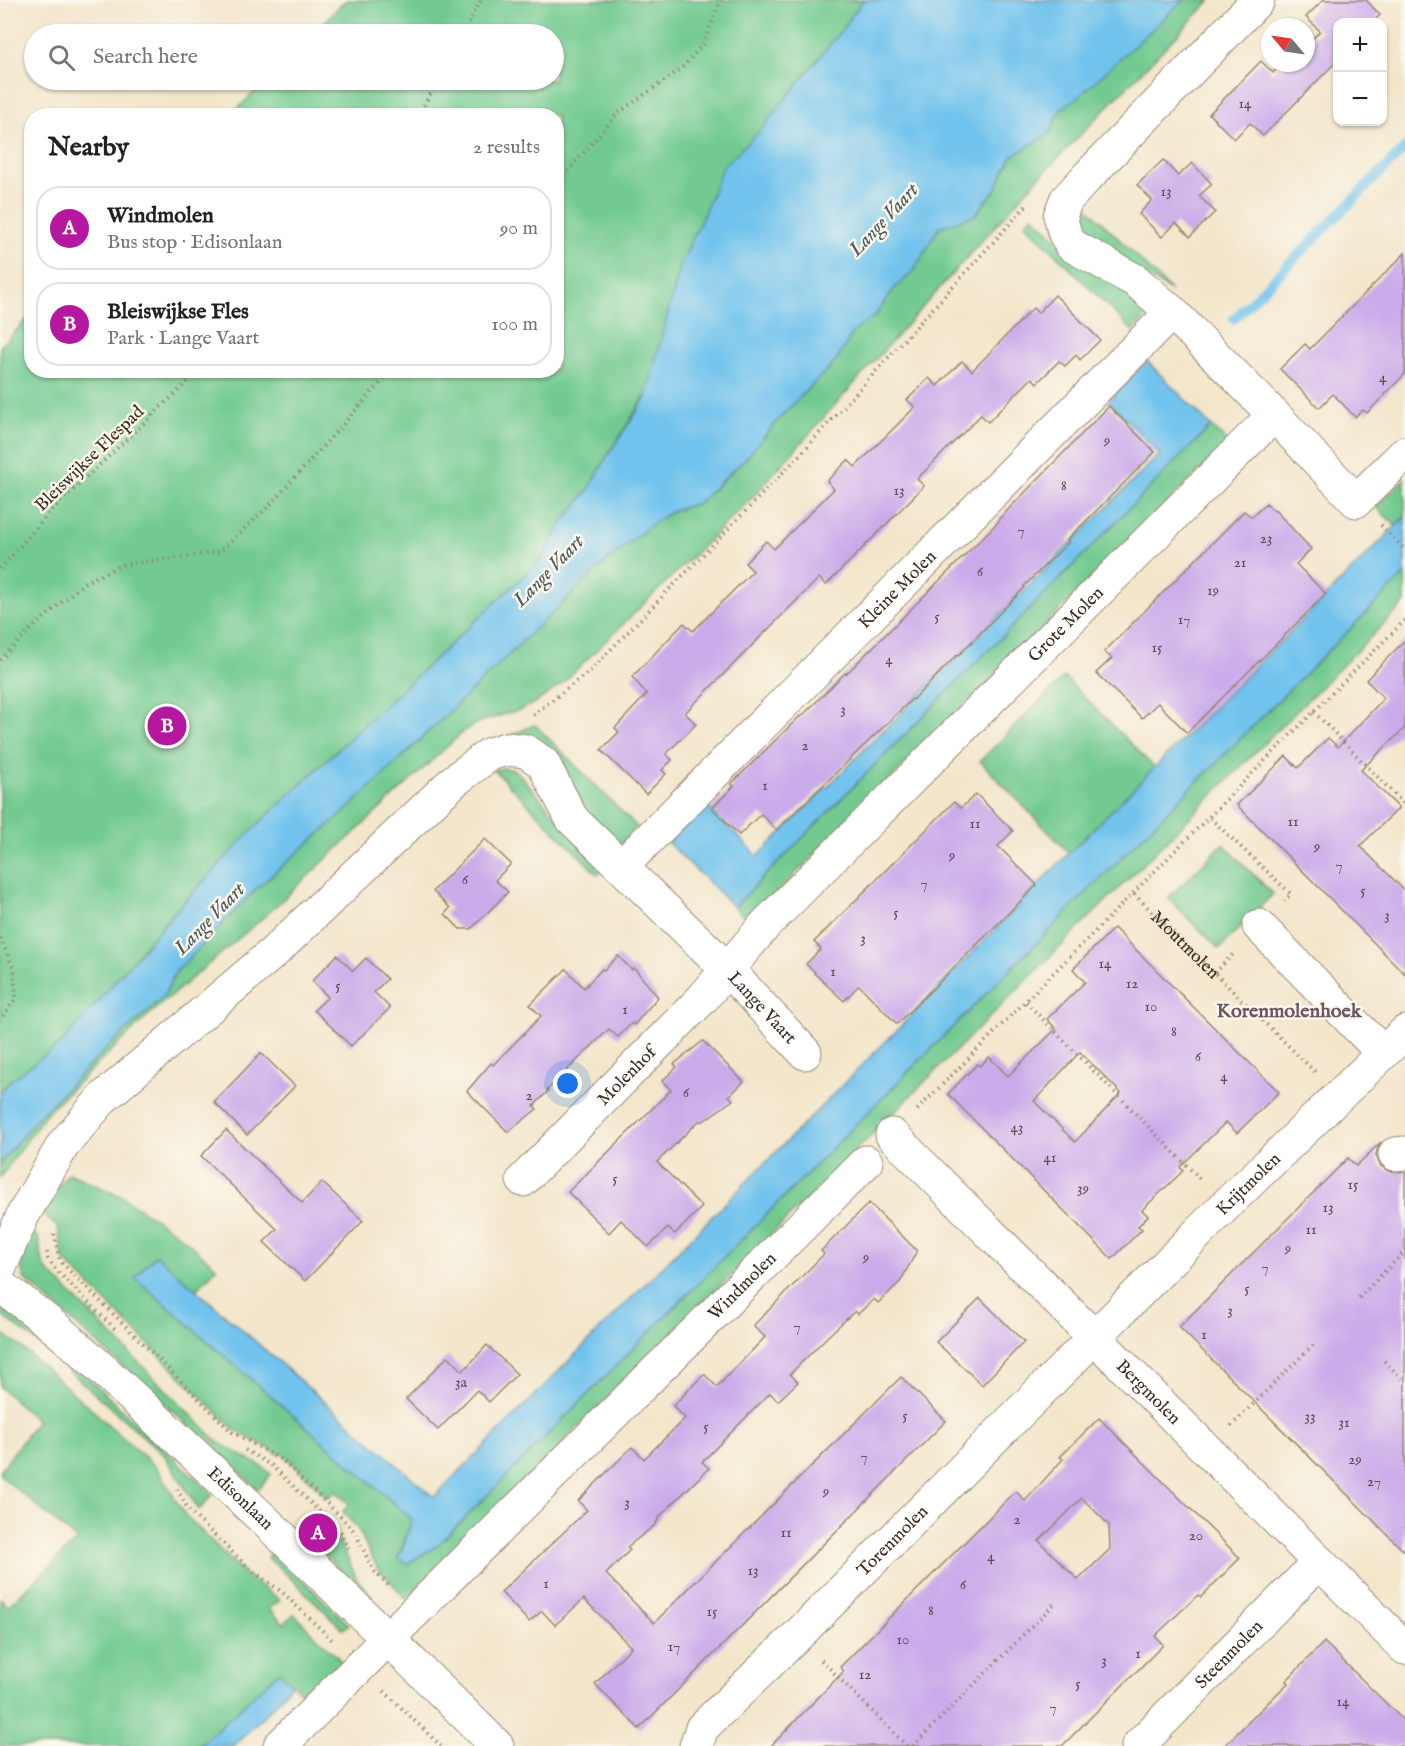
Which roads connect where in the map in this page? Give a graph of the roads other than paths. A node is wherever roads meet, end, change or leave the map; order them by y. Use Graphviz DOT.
graph roads {
  1 [pos="1258,0"];
  2 [pos="1172,312"];
  3 [pos="1274,415"];
  4 [pos="1405,453"];
  5 [pos="622,866"];
  6 [pos="1259,926"];
  7 [pos="727,969"];
  8 [pos="1394,1042"];
  9 [pos="805,1053"];
  10 [pos="892,1135"];
  11 [pos="866,1162"];
  12 [pos="523,1180"];
  13 [pos="0,1267"];
  14 [pos="0,1286"];
  15 [pos="1095,1337"];
  16 [pos="1319,1562"];
  17 [pos="388,1638"];
  18 [pos="1405,1648"];
  19 [pos="280,1746"];
  20 [pos="497,1746"];
  21 [pos="696,1746"];
  22 [pos="1138,1746"];
  1 -- 2 [label="street"];
  2 -- 3 [label="street"];
  2 -- 5 [label="street, Kleine Molen"];
  3 -- 4 [label="street"];
  3 -- 7 [label="street, Grote Molen"];
  5 -- 7 [label="street, Lange Vaart"];
  5 -- 13 [label="street, Lange Vaart"];
  6 -- 8 [label="street"];
  7 -- 9 [label="street, Lange Vaart"];
  7 -- 12 [label="street, Molenhof"];
  8 -- 15 [label="street, Krijtmolen"];
  10 -- 15 [label="street, Bergmolen"];
  11 -- 17 [label="street, Windmolen"];
  14 -- 17 [label="street, Edisonlaan"];
  15 -- 16 [label="street, Bergmolen"];
  15 -- 21 [label="street, Torenmolen"];
  16 -- 18 [label="street, Bergmolen"];
  16 -- 22 [label="street, Steenmolen"];
  17 -- 19 [label="street, Windmolen"];
  17 -- 20 [label="street, Edisonlaan"];
}
